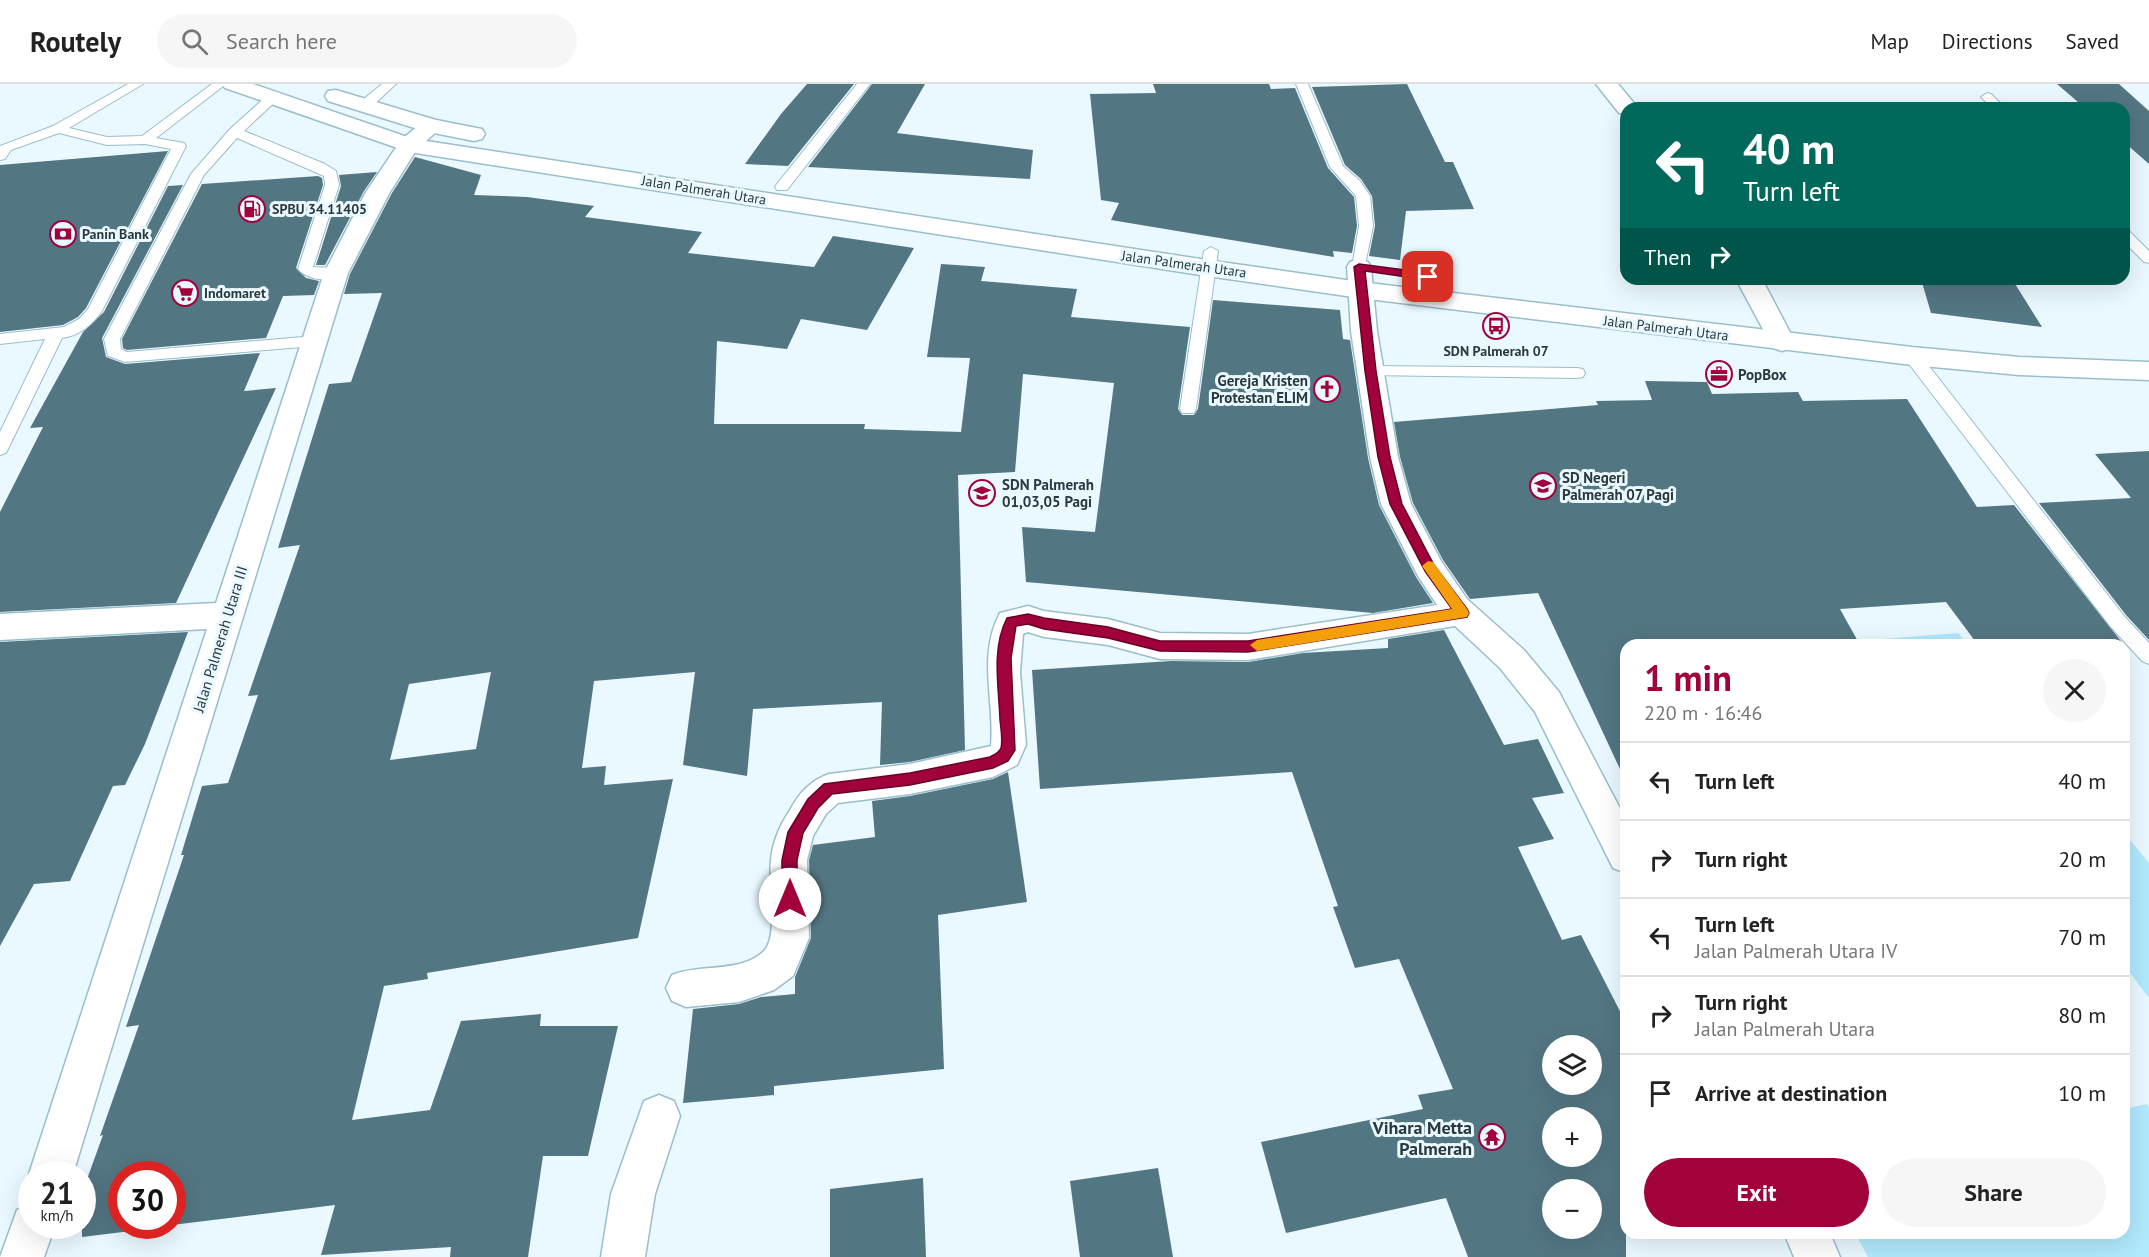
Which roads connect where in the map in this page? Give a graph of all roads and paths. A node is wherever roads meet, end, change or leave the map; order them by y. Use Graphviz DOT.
graph roads {
  1 [pos="137,84"];
  2 [pos="220,84"];
  3 [pos="232,84"];
  4 [pos="390,84"];
  5 [pos="864,84"];
  6 [pos="1302,84"];
  7 [pos="1607,84"];
  8 [pos="314,88"];
  9 [pos="281,91"];
  10 [pos="1987,97"];
  11 [pos="1622,102"];
  12 [pos="1992,102"];
  13 [pos="364,106"];
  14 [pos="58,129"];
  15 [pos="235,132"];
  16 [pos="420,136"];
  17 [pos="145,140"];
  18 [pos="0,156"];
  19 [pos="769,190"];
  20 [pos="2130,240"];
  21 [pos="2149,259"];
  22 [pos="1209,260"];
  23 [pos="336,273"];
  24 [pos="1360,279"];
  25 [pos="1752,285"];
  26 [pos="1777,332"];
  27 [pos="56,333"];
  28 [pos="0,339"];
  29 [pos="314,341"];
  30 [pos="2149,349"];
  31 [pos="1912,356"];
  32 [pos="1371,371"];
  33 [pos="2149,371"];
  34 [pos="1577,373"];
  35 [pos="1188,409"];
  36 [pos="6,424"];
  37 [pos="0,449"];
  38 [pos="1462,613"];
  39 [pos="227,615"];
  40 [pos="0,627"];
  41 [pos="2149,656"];
  42 [pos="1620,844"];
  43 [pos="686,988"];
  44 [pos="659,1116"];
  45 [pos="55,1161"];
  46 [pos="28,1239"];
  47 [pos="1809,1239"];
  48 [pos="22,1257"];
  49 [pos="623,1257"];
  50 [pos="1818,1257"];
  1 -- 14 [label="lane"];
  2 -- 17 [label="lane"];
  3 -- 9 [label="street, Jalan Palmerah Utara"];
  4 -- 13 [label="lane"];
  5 -- 19 [label="lane"];
  6 -- 24 [label="lane"];
  7 -- 11 [label="street"];
  8 -- 13 [label="street, Jalan Palmerah Utara"];
  9 -- 15 [label="lane"];
  9 -- 16 [label="street, Jalan Palmerah Utara"];
  10 -- 12 [label="lane"];
  13 -- 16 [label="street, Jalan Palmerah Utara"];
  14 -- 17 [label="lane"];
  14 -- 18 [label="lane"];
  15 -- 23 [label="lane"];
  15 -- 29 [label="lane"];
  16 -- 19 [label="street, Jalan Palmerah Utara"];
  16 -- 23 [label="street, Jalan Palmerah Utara III"];
  17 -- 27 [label="lane"];
  19 -- 22 [label="street, Jalan Palmerah Utara"];
  20 -- 21 [label="lane"];
  22 -- 24 [label="street, Jalan Palmerah Utara"];
  22 -- 35 [label="lane"];
  23 -- 29 [label="street, Jalan Palmerah Utara III"];
  24 -- 26 [label="street, Jalan Palmerah Utara"];
  24 -- 32 [label="street"];
  25 -- 26 [label="street"];
  26 -- 30 [label="street, Jalan Palmerah Utara"];
  26 -- 31 [label="street, Jalan Palmerah Utara"];
  27 -- 28 [label="lane"];
  27 -- 36 [label="lane"];
  29 -- 39 [label="street, Jalan Palmerah Utara III"];
  31 -- 33 [label="street, Jalan Palmerah Utara"];
  31 -- 41 [label="lane"];
  32 -- 34 [label="lane"];
  32 -- 38 [label="street"];
  36 -- 37 [label="lane"];
  38 -- 42 [label="street"];
  38 -- 43 [label="street"];
  39 -- 40 [label="street"];
  39 -- 45 [label="street, Jalan Palmerah Utara III"];
  44 -- 49 [label="street"];
  46 -- 48 [label="street"];
  47 -- 50 [label="street"];
}
